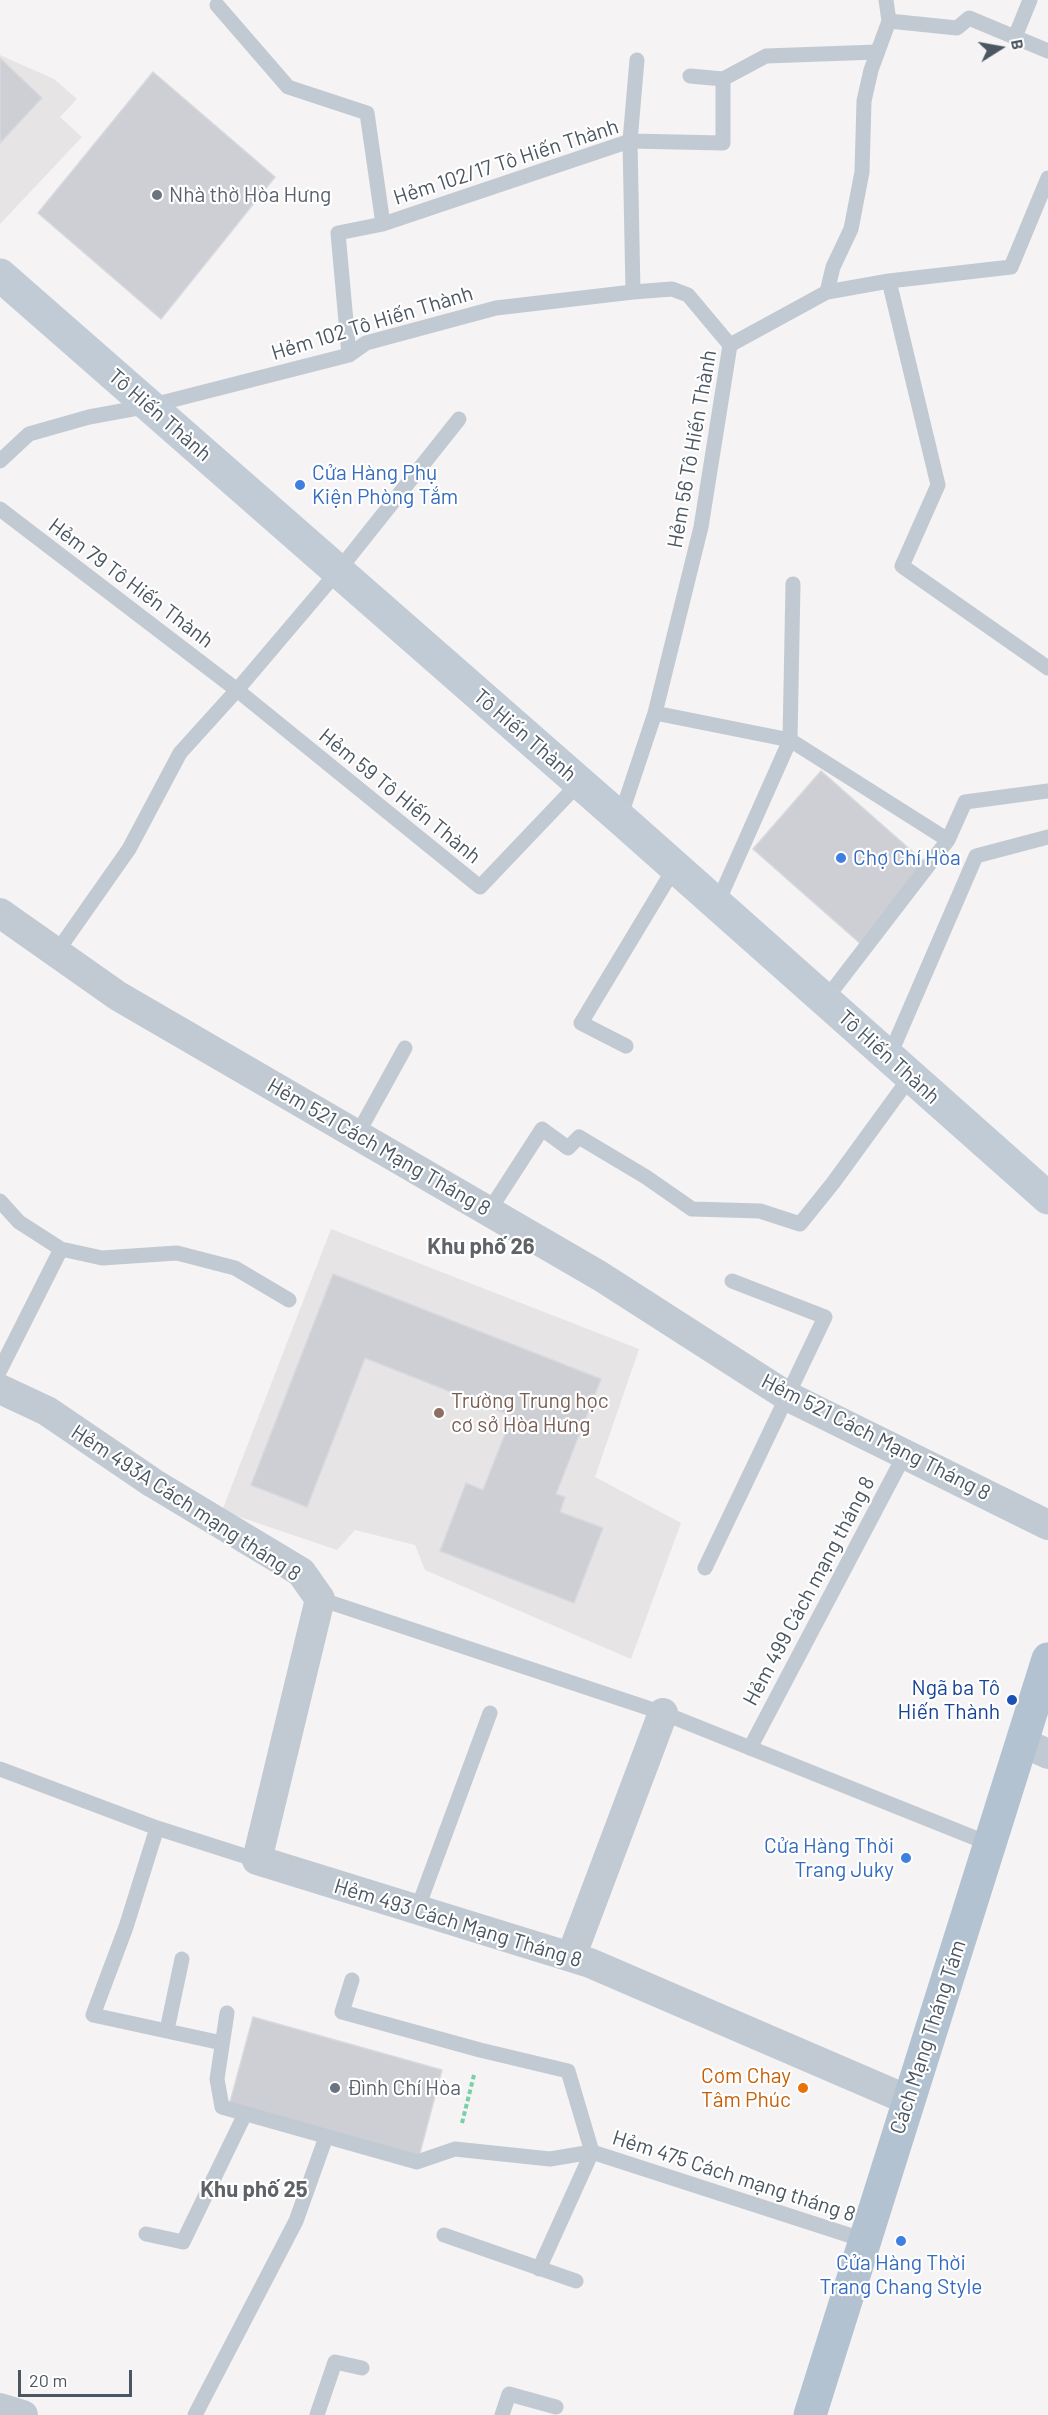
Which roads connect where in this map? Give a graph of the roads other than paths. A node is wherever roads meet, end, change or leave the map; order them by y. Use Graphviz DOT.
graph roads {
  1 [pos="886,0"];
  2 [pos="1030,0"];
  3 [pos="217,5"];
  4 [pos="889,21"];
  5 [pos="1016,37"];
  6 [pos="1048,51"];
  7 [pos="877,52"];
  8 [pos="637,60"];
  9 [pos="690,76"];
  10 [pos="723,79"];
  11 [pos="630,141"];
  12 [pos="1048,177"];
  13 [pos="383,224"];
  14 [pos="0,275"];
  15 [pos="889,281"];
  16 [pos="633,292"];
  17 [pos="827,292"];
  18 [pos="730,345"];
  19 [pos="349,355"];
  20 [pos="149,406"];
  21 [pos="459,419"];
  22 [pos="0,461"];
  23 [pos="0,509"];
  24 [pos="338,571"];
  25 [pos="793,584"];
  26 [pos="1048,669"];
  27 [pos="237,690"];
  28 [pos="655,713"];
  29 [pos="790,740"];
  30 [pos="580,783"];
  31 [pos="1048,791"];
  32 [pos="620,818"];
  33 [pos="1048,837"];
  34 [pos="948,840"];
  35 [pos="675,867"];
  36 [pos="717,904"];
  37 [pos="0,913"];
  38 [pos="56,953"];
  39 [pos="825,1000"];
  40 [pos="626,1046"];
  41 [pos="405,1048"];
  42 [pos="900,1067"];
  43 [pos="357,1135"];
  44 [pos="1048,1198"];
  45 [pos="0,1201"];
  46 [pos="489,1211"];
  47 [pos="61,1249"];
  48 [pos="732,1281"];
  49 [pos="289,1300"];
  50 [pos="0,1370"];
  51 [pos="0,1389"];
  52 [pos="787,1396"];
  53 [pos="905,1454"];
  54 [pos="1048,1525"];
  55 [pos="705,1568"];
  56 [pos="320,1599"];
  57 [pos="1048,1659"];
  58 [pos="490,1713"];
  59 [pos="663,1713"];
  60 [pos="750,1748"];
  61 [pos="1035,1748"];
  62 [pos="0,1769"];
  63 [pos="157,1828"];
  64 [pos="990,1844"];
  65 [pos="257,1860"];
  66 [pos="417,1910"];
  67 [pos="571,1957"];
  68 [pos="182,1959"];
  69 [pos="352,1980"];
  70 [pos="227,2013"];
  71 [pos="167,2030"];
  72 [pos="222,2043"];
  73 [pos="908,2100"];
  74 [pos="245,2114"];
  75 [pos="326,2137"];
  76 [pos="592,2152"];
  77 [pos="146,2234"];
  78 [pos="444,2235"];
  79 [pos="864,2240"];
  80 [pos="539,2269"];
  81 [pos="576,2281"];
  82 [pos="362,2368"];
  83 [pos="556,2407"];
  84 [pos="0,2408"];
  85 [pos="23,2415"];
  86 [pos="195,2415"];
  87 [pos="317,2415"];
  88 [pos="502,2415"];
  89 [pos="810,2415"];
  1 -- 4 [label="lane"];
  2 -- 5 [label="lane"];
  3 -- 13 [label="lane, Hẻm 102/17 Tô Hiến Thành"];
  4 -- 5 [label="lane"];
  4 -- 7 [label="lane"];
  5 -- 6 [label="lane"];
  7 -- 10 [label="lane"];
  7 -- 17 [label="lane"];
  8 -- 11 [label="lane"];
  9 -- 10 [label="lane"];
  10 -- 11 [label="lane, Hẻm 102/17 Tô Hiến Thành"];
  11 -- 13 [label="lane, Hẻm 102/17 Tô Hiến Thành"];
  11 -- 16 [label="lane"];
  12 -- 15 [label="lane, Hẻm 56 Tô Hiến Thành"];
  13 -- 19 [label="lane, Hẻm 102/17 Tô Hiến Thành"];
  14 -- 20 [label="main road, Tô Hiến Thành"];
  15 -- 17 [label="lane, Hẻm 56 Tô Hiến Thành"];
  15 -- 26 [label="lane"];
  16 -- 18 [label="lane, Hẻm 102 Tô Hiến Thành"];
  16 -- 19 [label="lane, Hẻm 102 Tô Hiến Thành"];
  17 -- 18 [label="lane, Hẻm 56 Tô Hiến Thành"];
  18 -- 28 [label="lane, Hẻm 56 Tô Hiến Thành"];
  19 -- 20 [label="lane, Hẻm 102 Tô Hiến Thành"];
  20 -- 22 [label="lane, Hẻm 102 Tô Hiến Thành"];
  20 -- 24 [label="main road, Tô Hiến Thành"];
  21 -- 24 [label="lane"];
  23 -- 27 [label="lane, Hẻm 79 Tô Hiến Thành"];
  24 -- 27 [label="lane"];
  24 -- 30 [label="main road, Tô Hiến Thành"];
  25 -- 29 [label="lane"];
  27 -- 30 [label="lane, Hẻm 59 Tô Hiến Thành"];
  27 -- 38 [label="lane"];
  28 -- 29 [label="lane"];
  28 -- 32 [label="lane, Hẻm 56 Tô Hiến Thành"];
  29 -- 34 [label="lane"];
  29 -- 36 [label="lane"];
  30 -- 32 [label="main road, Tô Hiến Thành"];
  31 -- 34 [label="lane"];
  32 -- 35 [label="main road, Tô Hiến Thành"];
  33 -- 42 [label="lane"];
  34 -- 39 [label="lane"];
  35 -- 36 [label="main road, Tô Hiến Thành"];
  35 -- 40 [label="lane"];
  36 -- 39 [label="main road, Tô Hiến Thành"];
  37 -- 38 [label="street, Hẻm 521 Cách Mạng Tháng 8"];
  38 -- 43 [label="street, Hẻm 521 Cách Mạng Tháng 8"];
  39 -- 42 [label="main road, Tô Hiến Thành"];
  41 -- 43 [label="lane"];
  42 -- 44 [label="main road, Tô Hiến Thành"];
  42 -- 46 [label="lane"];
  43 -- 46 [label="street, Hẻm 521 Cách Mạng Tháng 8"];
  45 -- 47 [label="lane"];
  46 -- 52 [label="street, Hẻm 521 Cách Mạng Tháng 8"];
  47 -- 49 [label="lane"];
  47 -- 50 [label="lane"];
  48 -- 52 [label="lane"];
  51 -- 56 [label="street, Hẻm 493A Cách mạng tháng 8"];
  52 -- 53 [label="street, Hẻm 521 Cách Mạng Tháng 8"];
  52 -- 55 [label="lane"];
  53 -- 54 [label="street, Hẻm 521 Cách Mạng Tháng 8"];
  53 -- 60 [label="lane, Hẻm 499 Cách mạng tháng 8"];
  56 -- 59 [label="lane"];
  56 -- 65 [label="street, Hẻm 493A Cách mạng tháng 8"];
  57 -- 61 [label="main road, Cách Mạng Tháng Tám"];
  58 -- 66 [label="lane"];
  59 -- 60 [label="lane"];
  59 -- 67 [label="street, Hẻm 493 Cách Mạng Tháng 8"];
  60 -- 64 [label="lane"];
  61 -- 64 [label="main road, Cách Mạng Tháng Tám"];
  62 -- 63 [label="lane, Hẻm 493 Cách Mạng Tháng 8"];
  63 -- 65 [label="lane, Hẻm 493 Cách Mạng Tháng 8"];
  63 -- 71 [label="lane"];
  64 -- 73 [label="main road, Cách Mạng Tháng Tám"];
  65 -- 66 [label="street, Hẻm 493 Cách Mạng Tháng 8"];
  66 -- 67 [label="street, Hẻm 493 Cách Mạng Tháng 8"];
  67 -- 73 [label="street, Hẻm 493 Cách Mạng Tháng 8"];
  68 -- 71 [label="lane"];
  69 -- 76 [label="lane, Hẻm 475 Cách mạng tháng 8"];
  70 -- 72 [label="lane, Hẻm 475 Cách mạng tháng 8"];
  71 -- 72 [label="lane"];
  72 -- 74 [label="lane, Hẻm 475 Cách mạng tháng 8"];
  73 -- 79 [label="main road, Cách Mạng Tháng Tám"];
  74 -- 75 [label="lane, Hẻm 475 Cách mạng tháng 8"];
  74 -- 77 [label="lane"];
  75 -- 76 [label="lane, Hẻm 475 Cách mạng tháng 8"];
  75 -- 86 [label="lane"];
  76 -- 79 [label="lane, Hẻm 475 Cách mạng tháng 8"];
  76 -- 80 [label="lane"];
  78 -- 80 [label="lane"];
  79 -- 89 [label="main road, Cách Mạng Tháng Tám"];
  80 -- 81 [label="lane"];
  82 -- 87 [label="lane"];
  83 -- 88 [label="lane"];
  84 -- 85 [label="street"];
}
